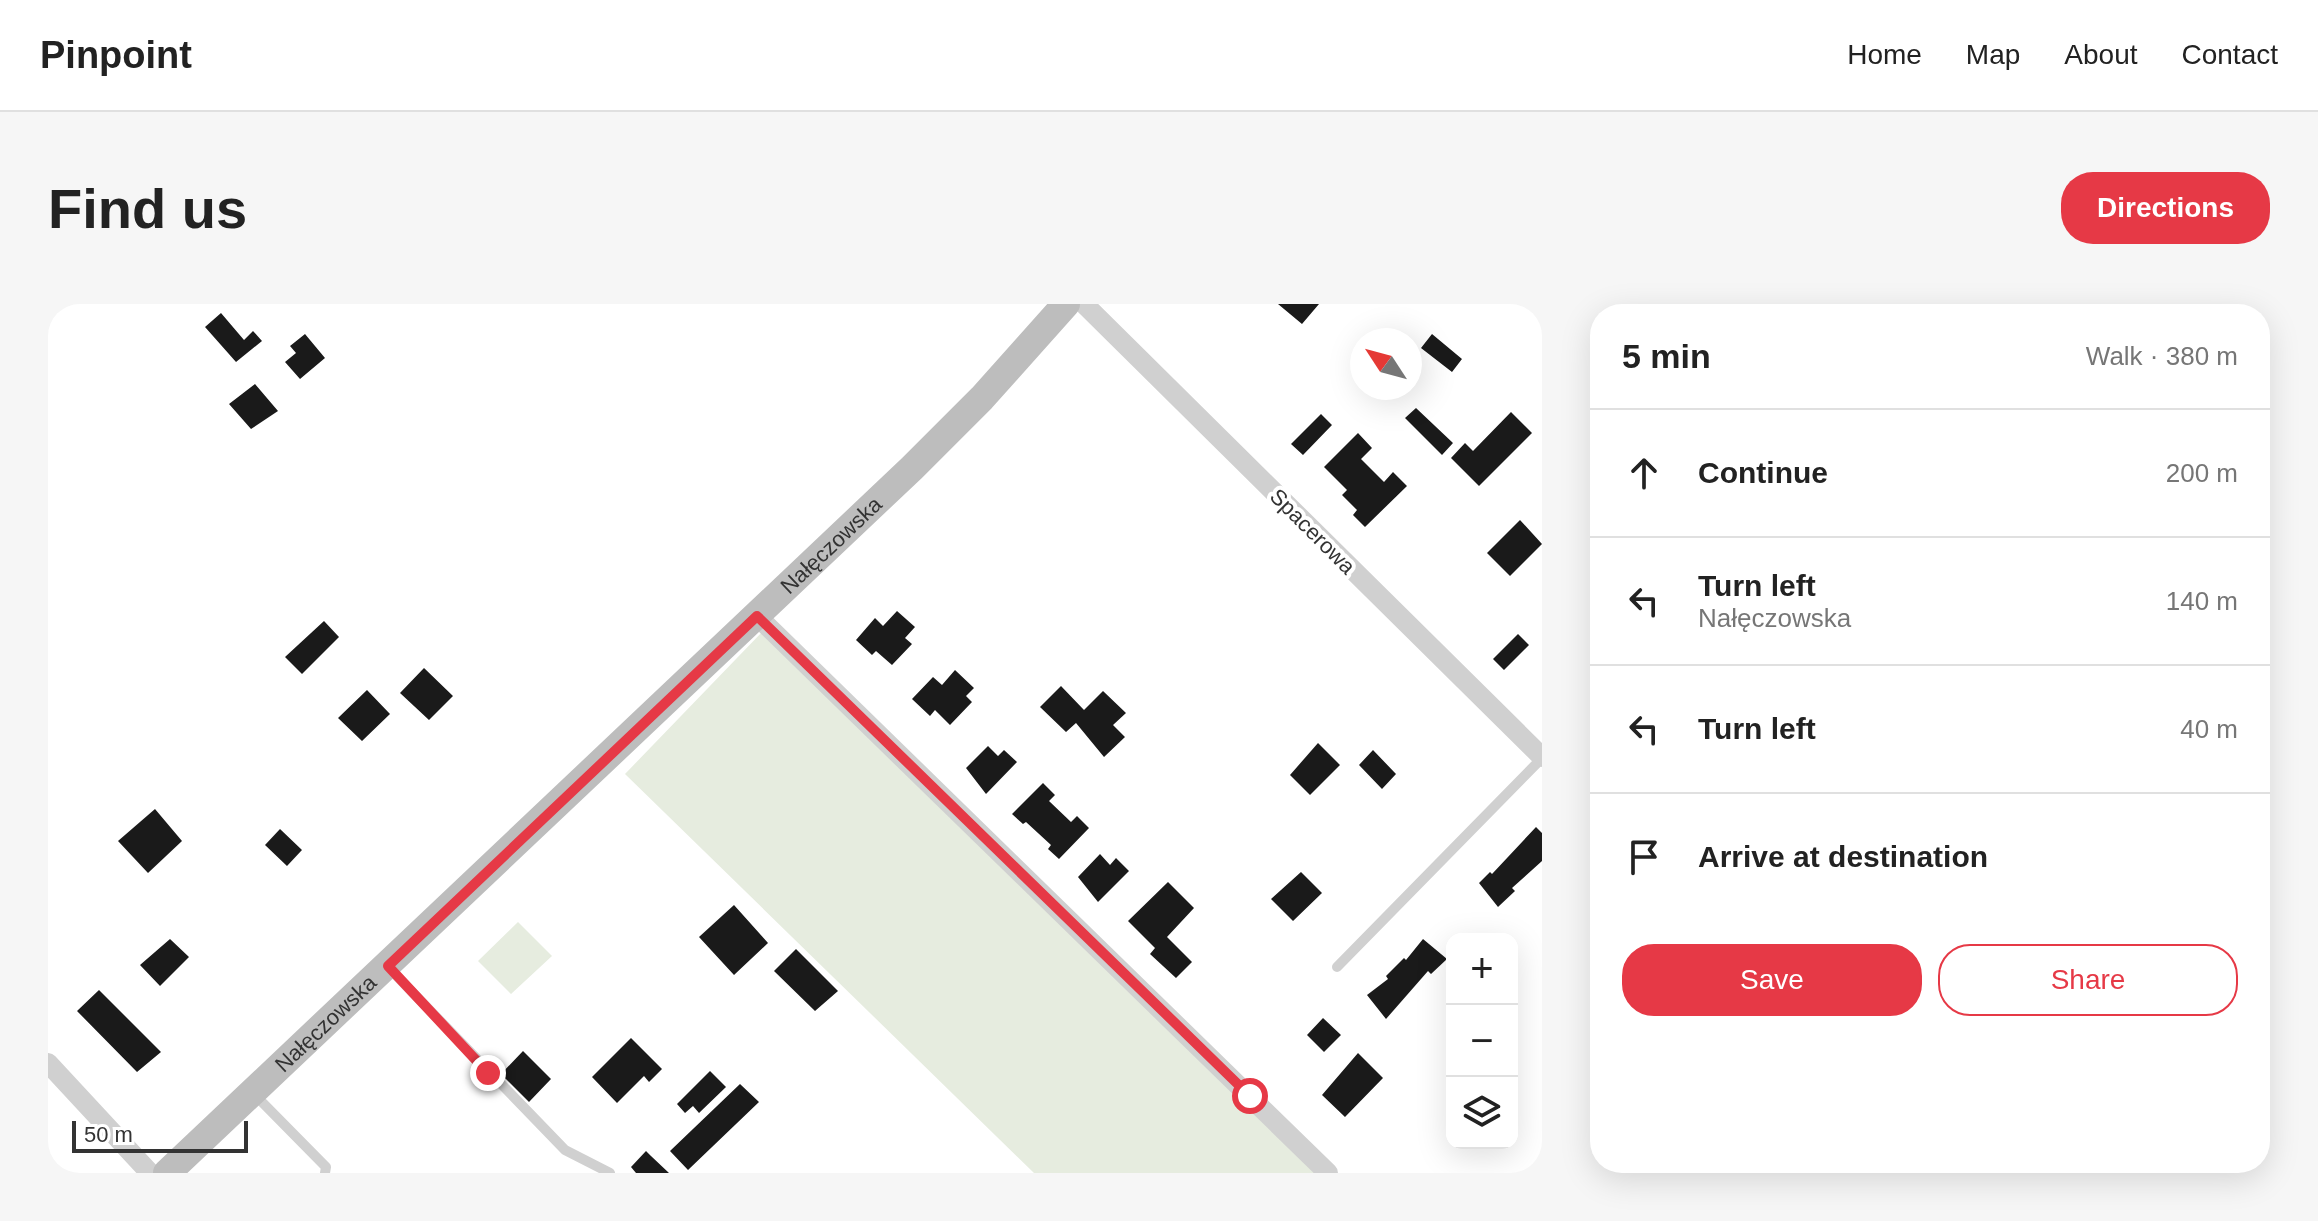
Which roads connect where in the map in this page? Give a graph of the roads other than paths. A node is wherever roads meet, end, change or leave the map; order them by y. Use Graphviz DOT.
graph roads {
  1 [pos="1066,304"];
  2 [pos="1084,304"];
  3 [pos="757,616"];
  4 [pos="1542,758"];
  5 [pos="388,966"];
  6 [pos="1337,967"];
  7 [pos="48,1063"];
  8 [pos="253,1092"];
  9 [pos="327,1171"];
  10 [pos="150,1173"];
  11 [pos="167,1173"];
  12 [pos="610,1173"];
  13 [pos="1328,1173"];
  1 -- 3 [label="main road, Nałęczowska"];
  2 -- 4 [label="street, Spacerowa"];
  3 -- 5 [label="main road, Nałęczowska"];
  3 -- 13 [label="street"];
  4 -- 6 [label="lane"];
  5 -- 8 [label="main road, Nałęczowska"];
  5 -- 12 [label="lane"];
  7 -- 10 [label="street"];
  8 -- 9 [label="lane"];
  8 -- 11 [label="main road, Nałęczowska"];
}
